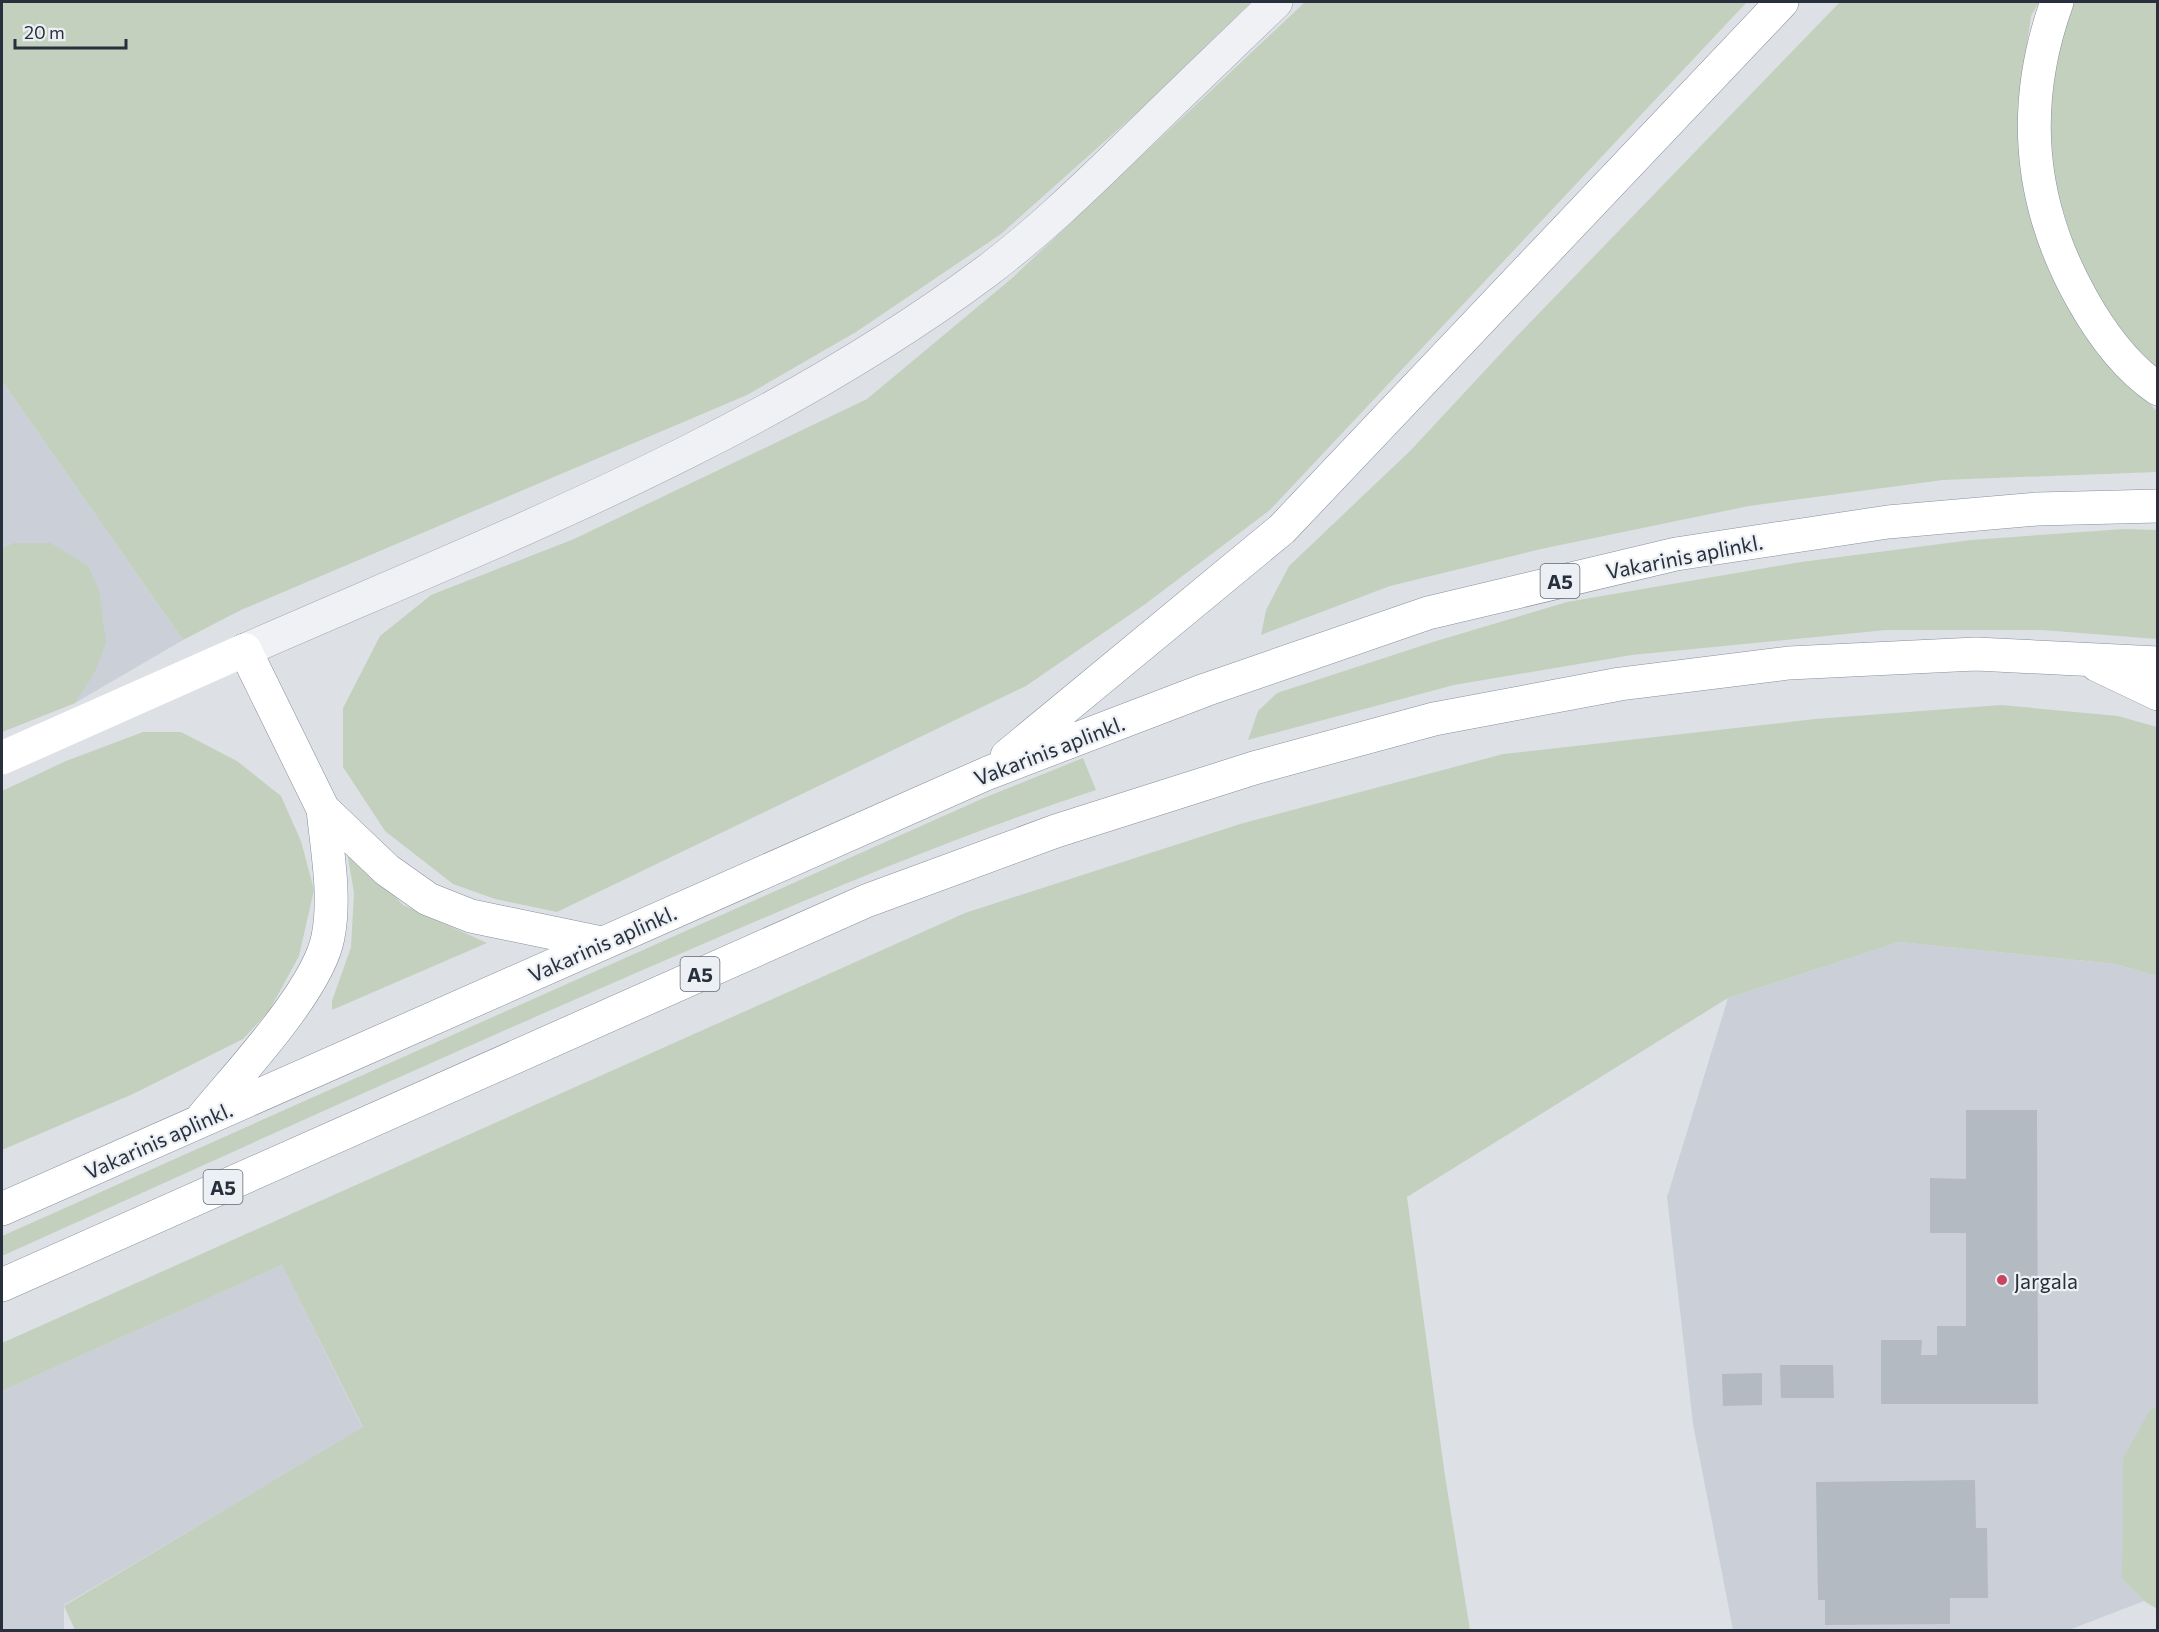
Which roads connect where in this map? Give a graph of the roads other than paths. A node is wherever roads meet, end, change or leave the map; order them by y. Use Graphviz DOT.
graph roads {
  1 [pos="1276,2"];
  2 [pos="1782,2"];
  3 [pos="2057,2"];
  4 [pos="2157,389"];
  5 [pos="2157,506"];
  6 [pos="245,650"];
  7 [pos="2079,657"];
  8 [pos="2157,663"];
  9 [pos="2157,694"];
  10 [pos="2,758"];
  11 [pos="988,773"];
  12 [pos="323,809"];
  13 [pos="601,944"];
  14 [pos="200,1121"];
  15 [pos="2,1209"];
  16 [pos="2,1285"];
  1 -- 6 [label="street"];
  2 -- 11 [label="main road"];
  3 -- 4 [label="main road"];
  5 -- 11 [label="main road, Vakarinis aplinkl. / A5"];
  6 -- 10 [label="main road"];
  6 -- 12 [label="main road"];
  7 -- 8 [label="main road"];
  7 -- 9 [label="main road"];
  7 -- 16 [label="main road, A5"];
  11 -- 13 [label="main road, Vakarinis aplinkl. / A5"];
  12 -- 13 [label="main road"];
  12 -- 14 [label="main road"];
  13 -- 14 [label="main road, Vakarinis aplinkl. / A5"];
  14 -- 15 [label="main road, Vakarinis aplinkl. / A5"];
}
